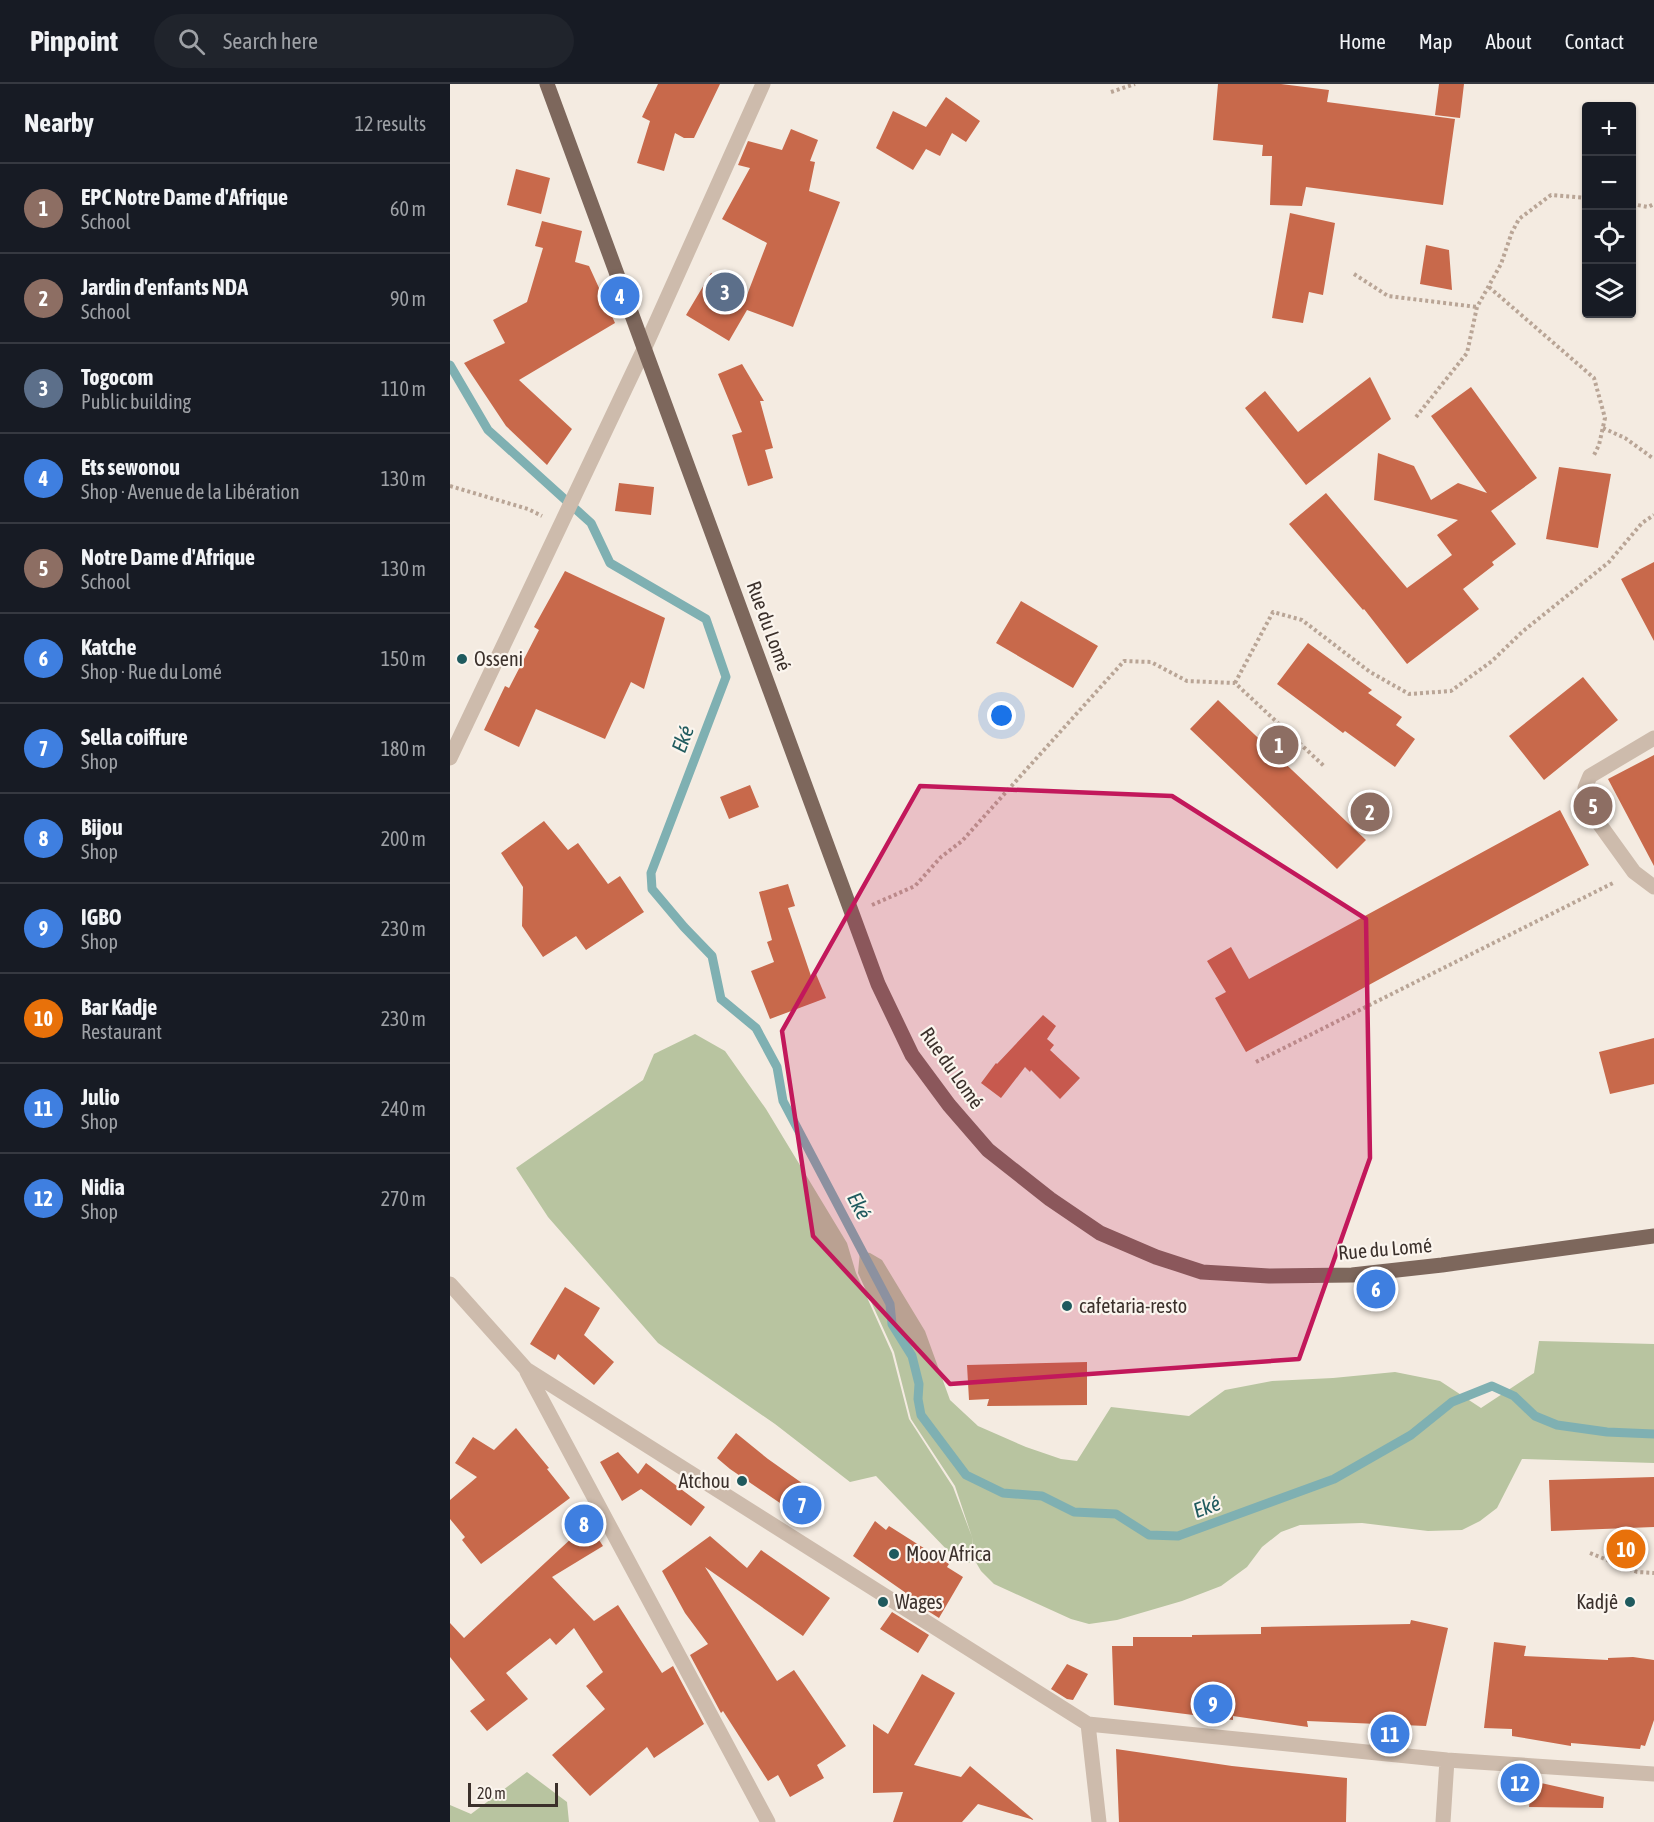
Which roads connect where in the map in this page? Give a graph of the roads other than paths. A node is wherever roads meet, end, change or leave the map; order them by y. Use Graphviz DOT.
graph roads {
  1 [pos="546,84"];
  2 [pos="763,84"];
  3 [pos="645,347"];
  4 [pos="1654,738"];
  5 [pos="450,758"];
  6 [pos="1654,887"];
  7 [pos="1654,1236"];
  8 [pos="450,1284"];
  9 [pos="526,1370"];
  10 [pos="1088,1724"];
  11 [pos="1447,1760"];
  12 [pos="1654,1774"];
  13 [pos="768,1822"];
  14 [pos="1099,1822"];
  15 [pos="1443,1822"];
  1 -- 3 [label="main road, Rue du Lomé"];
  2 -- 3 [label="street"];
  3 -- 5 [label="street"];
  3 -- 7 [label="main road, Rue du Lomé"];
  4 -- 6 [label="street"];
  8 -- 9 [label="street"];
  9 -- 10 [label="street"];
  9 -- 13 [label="street"];
  10 -- 11 [label="street"];
  10 -- 14 [label="street"];
  11 -- 12 [label="street"];
  11 -- 15 [label="street"];
}
